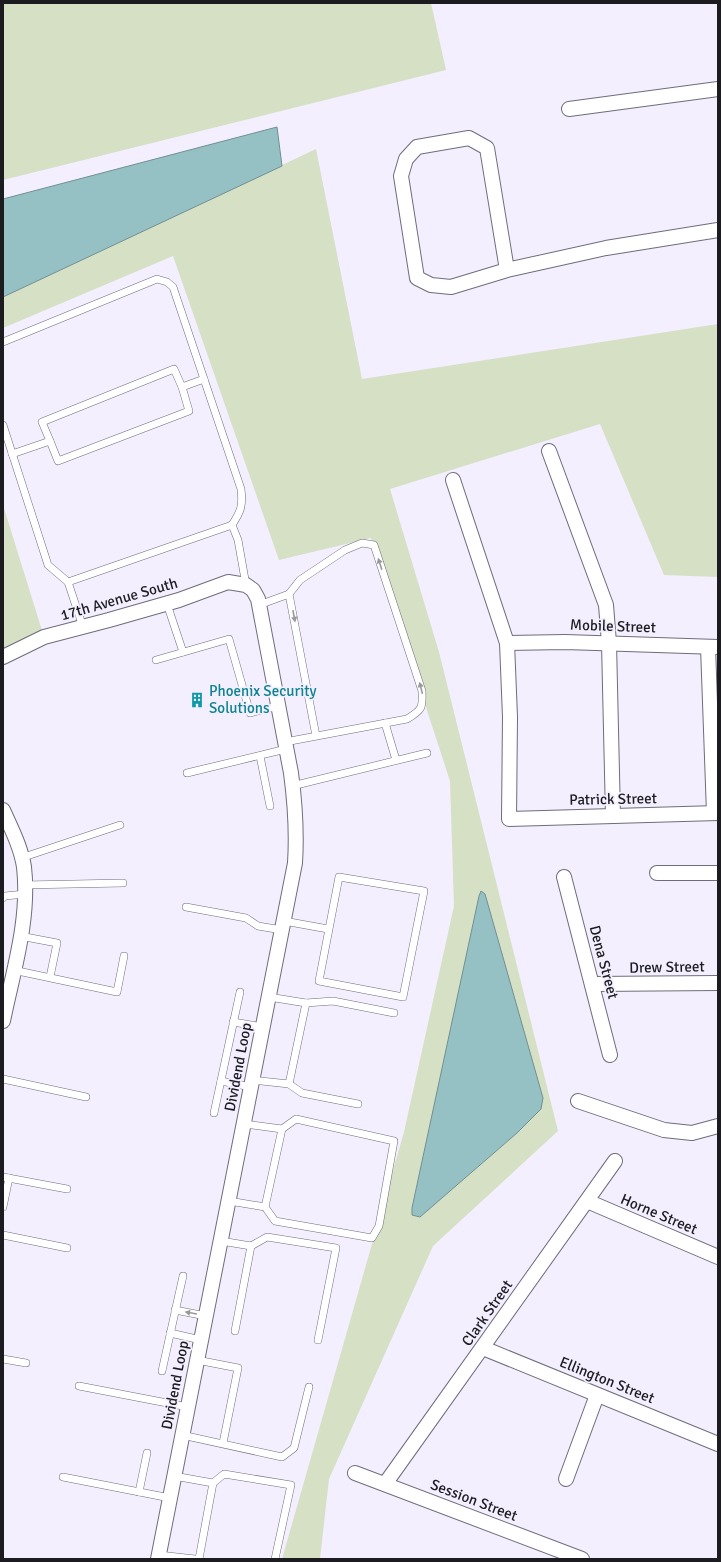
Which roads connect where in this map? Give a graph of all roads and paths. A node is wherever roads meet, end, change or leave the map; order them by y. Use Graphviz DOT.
graph roads {
  1 [pos="718,89"];
  2 [pos="569,109"];
  3 [pos="718,230"];
  4 [pos="507,270"];
  5 [pos="3,342"];
  6 [pos="204,379"];
  7 [pos="182,387"];
  8 [pos="3,425"];
  9 [pos="50,442"];
  10 [pos="550,451"];
  11 [pos="12,454"];
  12 [pos="454,480"];
  13 [pos="232,524"];
  14 [pos="68,582"];
  15 [pos="246,585"];
  16 [pos="290,594"];
  17 [pos="167,604"];
  18 [pos="259,605"];
  19 [pos="82,627"];
  20 [pos="507,643"];
  21 [pos="609,643"];
  22 [pos="713,647"];
  23 [pos="183,652"];
  24 [pos="3,657"];
  25 [pos="156,660"];
  26 [pos="278,706"];
  27 [pos="385,723"];
  28 [pos="316,736"];
  29 [pos="286,746"];
  30 [pos="427,753"];
  31 [pos="260,756"];
  32 [pos="396,760"];
  33 [pos="187,773"];
  34 [pos="292,786"];
  35 [pos="270,806"];
  36 [pos="3,810"];
  37 [pos="716,813"];
  38 [pos="613,816"];
  39 [pos="120,825"];
  40 [pos="21,858"];
  41 [pos="657,873"];
  42 [pos="718,873"];
  43 [pos="564,877"];
  44 [pos="123,883"];
  45 [pos="24,890"];
  46 [pos="3,898"];
  47 [pos="186,907"];
  48 [pos="283,926"];
  49 [pos="328,929"];
  50 [pos="20,936"];
  51 [pos="124,956"];
  52 [pos="13,970"];
  53 [pos="50,977"];
  54 [pos="718,983"];
  55 [pos="592,984"];
  56 [pos="240,992"];
  57 [pos="269,997"];
  58 [pos="5,1000"];
  59 [pos="306,1003"];
  60 [pos="394,1013"];
  61 [pos="3,1021"];
  62 [pos="233,1022"];
  63 [pos="263,1027"];
  64 [pos="610,1055"];
  65 [pos="3,1079"];
  66 [pos="221,1082"];
  67 [pos="252,1083"];
  68 [pos="289,1084"];
  69 [pos="86,1097"];
  70 [pos="578,1101"];
  71 [pos="358,1104"];
  72 [pos="214,1113"];
  73 [pos="244,1124"];
  74 [pos="718,1126"];
  75 [pos="282,1129"];
  76 [pos="615,1161"];
  77 [pos="6,1178"];
  78 [pos="67,1190"];
  79 [pos="229,1201"];
  80 [pos="587,1201"];
  81 [pos="265,1207"];
  82 [pos="3,1208"];
  83 [pos="3,1236"];
  84 [pos="221,1241"];
  85 [pos="251,1246"];
  86 [pos="67,1248"];
  87 [pos="718,1257"];
  88 [pos="183,1276"];
  89 [pos="175,1310"];
  90 [pos="206,1316"];
  91 [pos="235,1331"];
  92 [pos="170,1333"];
  93 [pos="201,1340"];
  94 [pos="318,1340"];
  95 [pos="483,1348"];
  96 [pos="3,1360"];
  97 [pos="197,1360"];
  98 [pos="26,1363"];
  99 [pos="162,1371"];
  100 [pos="79,1386"];
  101 [pos="310,1387"];
  102 [pos="597,1395"];
  103 [pos="188,1407"];
  104 [pos="182,1435"];
  105 [pos="223,1443"];
  106 [pos="718,1444"];
  107 [pos="147,1453"];
  108 [pos="355,1473"];
  109 [pos="174,1476"];
  110 [pos="63,1477"];
  111 [pos="566,1479"];
  112 [pos="213,1483"];
  113 [pos="385,1484"];
  114 [pos="139,1492"];
  115 [pos="170,1498"];
  116 [pos="158,1557"];
  117 [pos="195,1559"];
  118 [pos="199,1559"];
  119 [pos="275,1559"];
  120 [pos="582,1559"];
  1 -- 2 [label="street"];
  3 -- 4 [label="street"];
  4 -- 4 [label="street"];
  5 -- 6 [label="lane"];
  6 -- 7 [label="lane"];
  6 -- 13 [label="lane"];
  7 -- 9 [label="lane"];
  7 -- 9 [label="lane"];
  8 -- 11 [label="lane"];
  9 -- 11 [label="lane"];
  10 -- 21 [label="street"];
  11 -- 14 [label="lane"];
  12 -- 20 [label="street"];
  13 -- 14 [label="lane"];
  13 -- 15 [label="lane"];
  14 -- 19 [label="lane"];
  15 -- 17 [label="street, 17th Avenue South"];
  15 -- 18 [label="street, Dividend Loop"];
  16 -- 18 [label="lane"];
  27 -- 16 [label="lane, one-way"];
  16 -- 28 [label="lane, one-way"];
  17 -- 19 [label="street, 17th Avenue South"];
  17 -- 23 [label="lane"];
  18 -- 26 [label="street, Dividend Loop"];
  19 -- 24 [label="street, 17th Avenue South"];
  20 -- 21 [label="street, Mobile Street"];
  20 -- 38 [label="street, Patrick Street"];
  21 -- 22 [label="street, Mobile Street"];
  21 -- 38 [label="street"];
  22 -- 37 [label="street"];
  23 -- 25 [label="lane"];
  23 -- 26 [label="lane"];
  26 -- 29 [label="street, Dividend Loop"];
  27 -- 28 [label="lane"];
  27 -- 32 [label="lane"];
  28 -- 29 [label="lane"];
  29 -- 31 [label="lane"];
  29 -- 34 [label="street, Dividend Loop"];
  30 -- 32 [label="lane"];
  31 -- 33 [label="lane"];
  31 -- 35 [label="lane"];
  32 -- 34 [label="lane"];
  34 -- 48 [label="street, Dividend Loop"];
  36 -- 40 [label="street"];
  37 -- 38 [label="street, Patrick Street"];
  39 -- 40 [label="lane"];
  40 -- 45 [label="street"];
  41 -- 42 [label="street"];
  43 -- 55 [label="street, Dena Street"];
  44 -- 45 [label="lane"];
  45 -- 46 [label="lane"];
  45 -- 50 [label="street"];
  47 -- 48 [label="lane"];
  48 -- 49 [label="lane"];
  48 -- 57 [label="street, Dividend Loop"];
  49 -- 49 [label="lane"];
  50 -- 52 [label="street"];
  50 -- 53 [label="lane"];
  51 -- 53 [label="lane"];
  52 -- 53 [label="lane"];
  52 -- 58 [label="street"];
  54 -- 55 [label="street, Drew Street"];
  55 -- 64 [label="street, Dena Street"];
  56 -- 62 [label="lane"];
  57 -- 59 [label="lane"];
  57 -- 63 [label="street, Dividend Loop"];
  58 -- 61 [label="street"];
  59 -- 60 [label="lane"];
  59 -- 68 [label="lane"];
  62 -- 63 [label="lane"];
  62 -- 66 [label="lane"];
  63 -- 67 [label="street, Dividend Loop"];
  65 -- 69 [label="lane"];
  66 -- 67 [label="lane"];
  66 -- 72 [label="lane"];
  67 -- 68 [label="lane"];
  67 -- 73 [label="street, Dividend Loop"];
  68 -- 71 [label="lane"];
  70 -- 74 [label="street"];
  73 -- 75 [label="lane"];
  73 -- 79 [label="street, Dividend Loop"];
  75 -- 81 [label="lane"];
  75 -- 81 [label="lane"];
  76 -- 80 [label="street, Clark Street"];
  77 -- 78 [label="lane"];
  77 -- 82 [label="lane"];
  79 -- 81 [label="lane"];
  79 -- 84 [label="street, Dividend Loop"];
  80 -- 87 [label="street, Horne Street"];
  80 -- 95 [label="street, Clark Street"];
  83 -- 86 [label="lane"];
  84 -- 85 [label="lane"];
  84 -- 90 [label="street, Dividend Loop"];
  85 -- 91 [label="lane"];
  85 -- 94 [label="lane"];
  88 -- 89 [label="lane"];
  90 -- 89 [label="lane, one-way"];
  89 -- 92 [label="lane"];
  90 -- 93 [label="street, Dividend Loop"];
  92 -- 93 [label="lane"];
  92 -- 99 [label="lane"];
  93 -- 97 [label="street, Dividend Loop"];
  95 -- 102 [label="street, Ellington Street"];
  95 -- 113 [label="street, Clark Street"];
  96 -- 98 [label="lane"];
  97 -- 103 [label="street, Dividend Loop"];
  97 -- 105 [label="lane"];
  100 -- 103 [label="lane"];
  101 -- 105 [label="lane"];
  102 -- 106 [label="street, Ellington Street"];
  102 -- 111 [label="street"];
  103 -- 104 [label="street, Dividend Loop"];
  104 -- 105 [label="lane"];
  104 -- 109 [label="street, Dividend Loop"];
  107 -- 114 [label="lane"];
  108 -- 113 [label="street, Session Street"];
  109 -- 112 [label="lane"];
  109 -- 115 [label="street, Dividend Loop"];
  110 -- 114 [label="lane"];
  112 -- 118 [label="lane"];
  112 -- 119 [label="lane"];
  113 -- 120 [label="street, Session Street"];
  114 -- 115 [label="lane"];
  115 -- 116 [label="street, Dividend Loop"];
  116 -- 117 [label="lane"];
}
